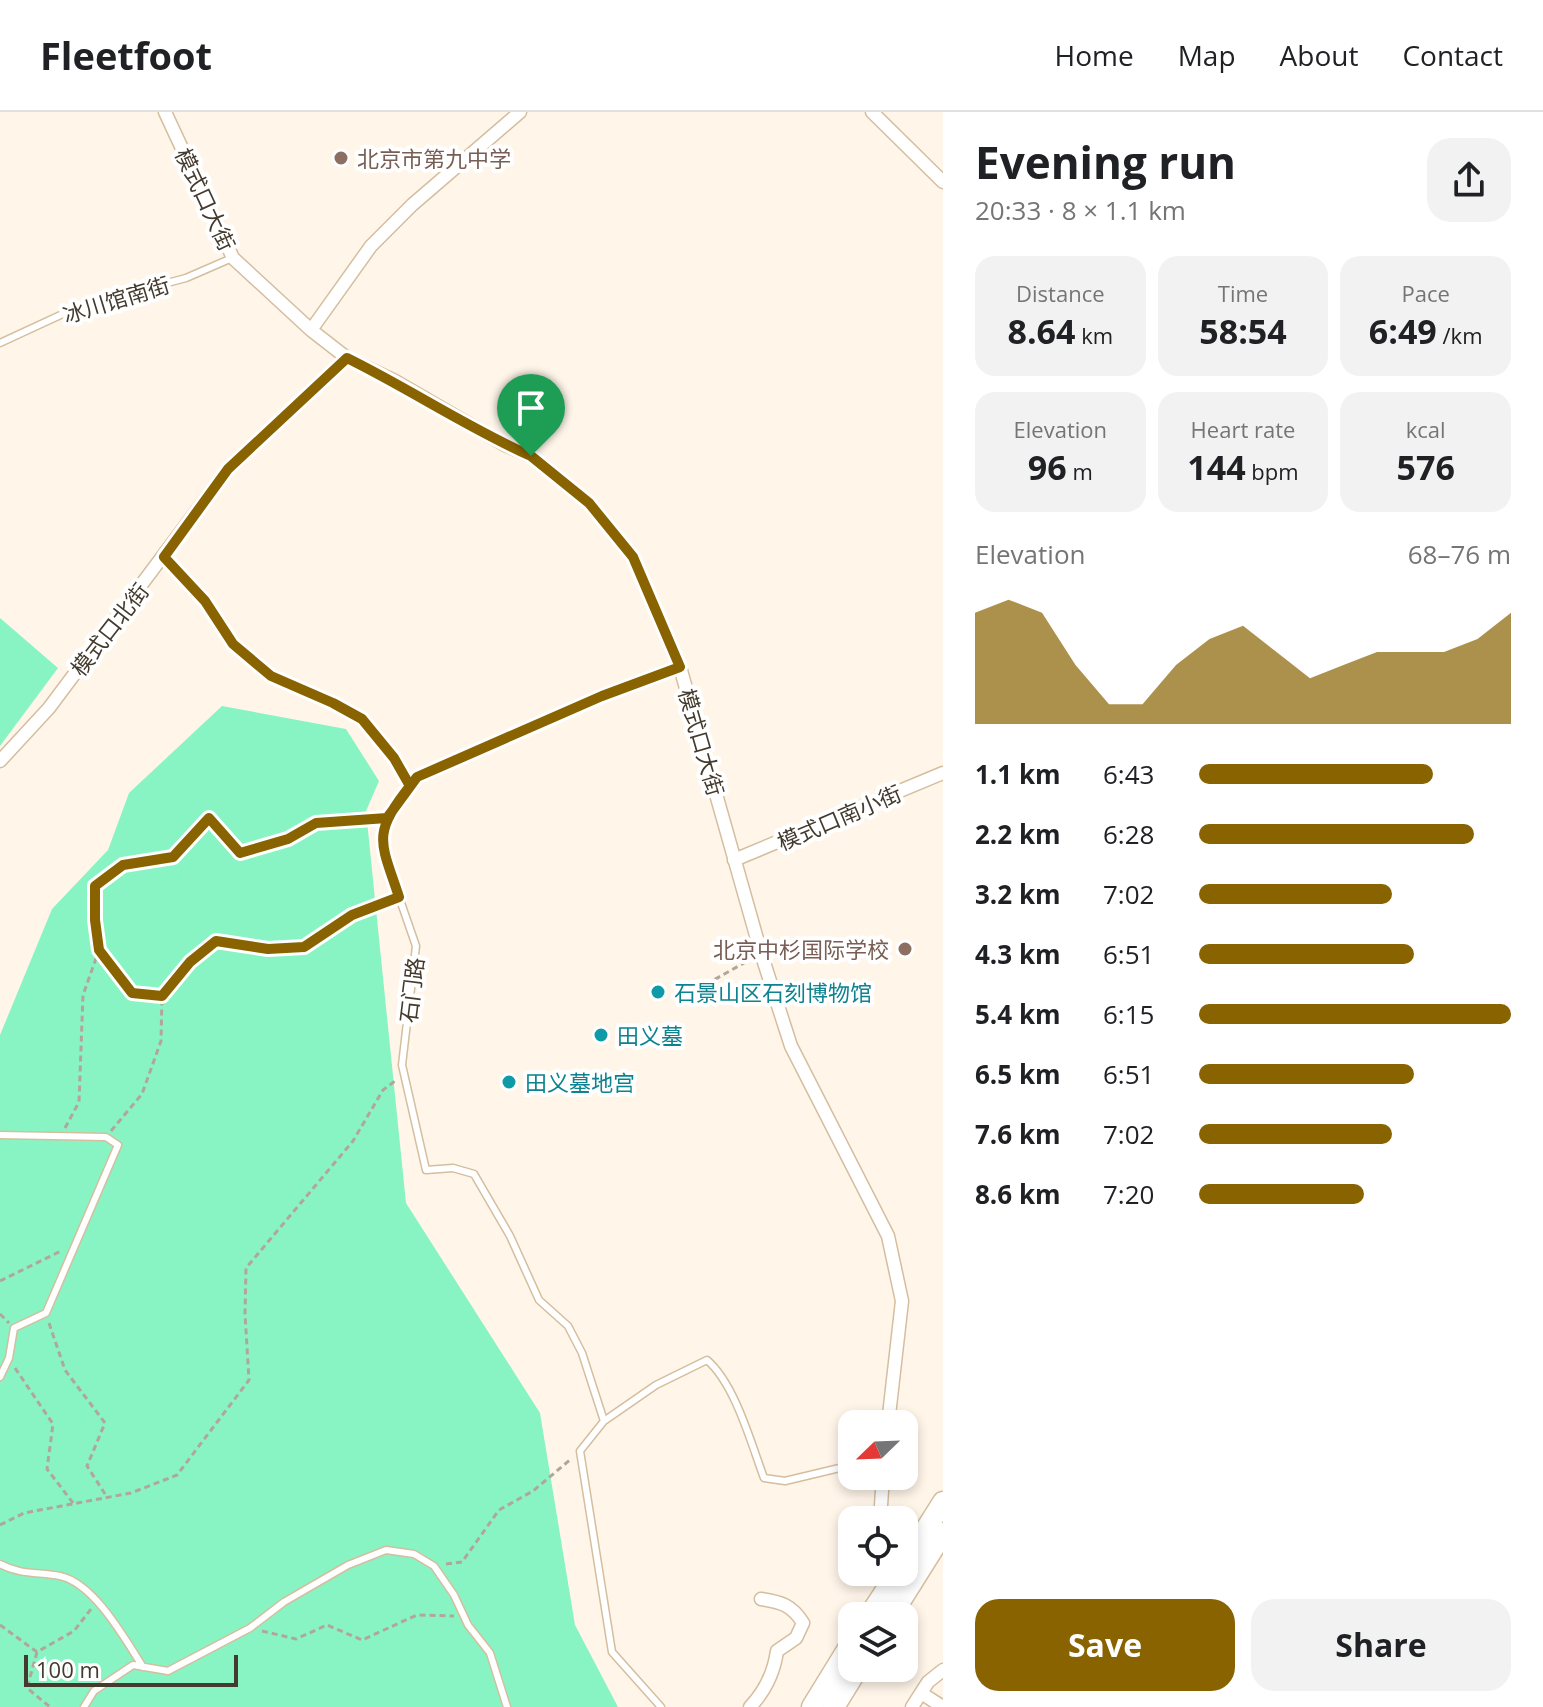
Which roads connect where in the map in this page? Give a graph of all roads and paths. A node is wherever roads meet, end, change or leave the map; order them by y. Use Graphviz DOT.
graph roads {
  1 [pos="165,112"];
  2 [pos="520,112"];
  3 [pos="872,112"];
  4 [pos="943,182"];
  5 [pos="233,258"];
  6 [pos="311,330"];
  7 [pos="0,343"];
  8 [pos="347,358"];
  9 [pos="164,557"];
  10 [pos="680,667"];
  11 [pos="0,761"];
  12 [pos="943,773"];
  13 [pos="410,786"];
  14 [pos="387,818"];
  15 [pos="734,860"];
  16 [pos="399,897"];
  17 [pos="99,950"];
  18 [pos="761,953"];
  19 [pos="162,996"];
  20 [pos="680,999"];
  21 [pos="404,1074"];
  22 [pos="0,1135"];
  23 [pos="61,1136"];
  24 [pos="106,1137"];
  25 [pos="75,1245"];
  26 [pos="0,1281"];
  27 [pos="46,1313"];
  28 [pos="9,1358"];
  29 [pos="0,1377"];
  30 [pos="890,1410"];
  31 [pos="604,1421"];
  32 [pos="580,1451"];
  33 [pos="838,1468"];
  34 [pos="107,1497"];
  35 [pos="943,1502"];
  36 [pos="73,1503"];
  37 [pos="0,1525"];
  38 [pos="943,1533"];
  39 [pos="918,1540"];
  40 [pos="0,1564"];
  41 [pos="434,1566"];
  42 [pos="761,1599"];
  43 [pos="97,1602"];
  44 [pos="900,1602"];
  45 [pos="464,1616"];
  46 [pos="0,1625"];
  47 [pos="250,1628"];
  48 [pos="37,1652"];
  49 [pos="838,1665"];
  50 [pos="143,1667"];
  51 [pos="943,1670"];
  52 [pos="849,1682"];
  53 [pos="921,1693"];
  54 [pos="50,1707"];
  55 [pos="84,1707"];
  56 [pos="507,1707"];
  57 [pos="661,1707"];
  58 [pos="750,1707"];
  59 [pos="812,1707"];
  60 [pos="834,1707"];
  61 [pos="912,1707"];
  62 [pos="943,1707"];
  1 -- 5 [label="street, 模式口大街"];
  2 -- 6 [label="street"];
  3 -- 4 [label="street"];
  5 -- 6 [label="street, 模式口大街"];
  5 -- 7 [label="lane, 冰川馆南街"];
  6 -- 8 [label="street, 模式口大街"];
  8 -- 9 [label="street, 模式口北街"];
  8 -- 10 [label="street, 模式口大街"];
  9 -- 11 [label="street, 模式口北街"];
  9 -- 13 [label="lane"];
  10 -- 13 [label="lane"];
  10 -- 15 [label="street, 模式口大街"];
  12 -- 15 [label="street, 模式口南小街"];
  13 -- 14 [label="lane"];
  14 -- 16 [label="lane, 石门路"];
  14 -- 17 [label="path"];
  15 -- 18 [label="street, 模式口大街"];
  16 -- 19 [label="path"];
  16 -- 21 [label="lane, 石门路"];
  17 -- 19 [label="path"];
  17 -- 23 [label="path"];
  18 -- 20 [label="path"];
  18 -- 30 [label="street, 模式口大街"];
  19 -- 24 [label="path"];
  21 -- 31 [label="lane, 石门路"];
  21 -- 34 [label="path"];
  22 -- 23 [label="lane"];
  23 -- 24 [label="lane"];
  24 -- 25 [label="lane"];
  25 -- 26 [label="path"];
  25 -- 27 [label="lane"];
  27 -- 28 [label="lane"];
  27 -- 34 [label="path"];
  28 -- 29 [label="lane"];
  28 -- 36 [label="path"];
  31 -- 32 [label="lane"];
  31 -- 33 [label="lane"];
  32 -- 41 [label="path"];
  32 -- 57 [label="lane"];
  34 -- 36 [label="path"];
  35 -- 39 [label="highway"];
  36 -- 37 [label="path"];
  38 -- 44 [label="highway"];
  40 -- 43 [label="lane"];
  41 -- 45 [label="lane"];
  41 -- 47 [label="lane"];
  42 -- 58 [label="street"];
  43 -- 48 [label="path"];
  43 -- 50 [label="lane"];
  45 -- 47 [label="path"];
  45 -- 56 [label="lane"];
  46 -- 48 [label="path"];
  47 -- 50 [label="lane"];
  48 -- 54 [label="path"];
  49 -- 59 [label="highway"];
  50 -- 55 [label="lane"];
  51 -- 53 [label="street"];
  52 -- 60 [label="highway"];
  53 -- 61 [label="street"];
  53 -- 62 [label="street"];
}
